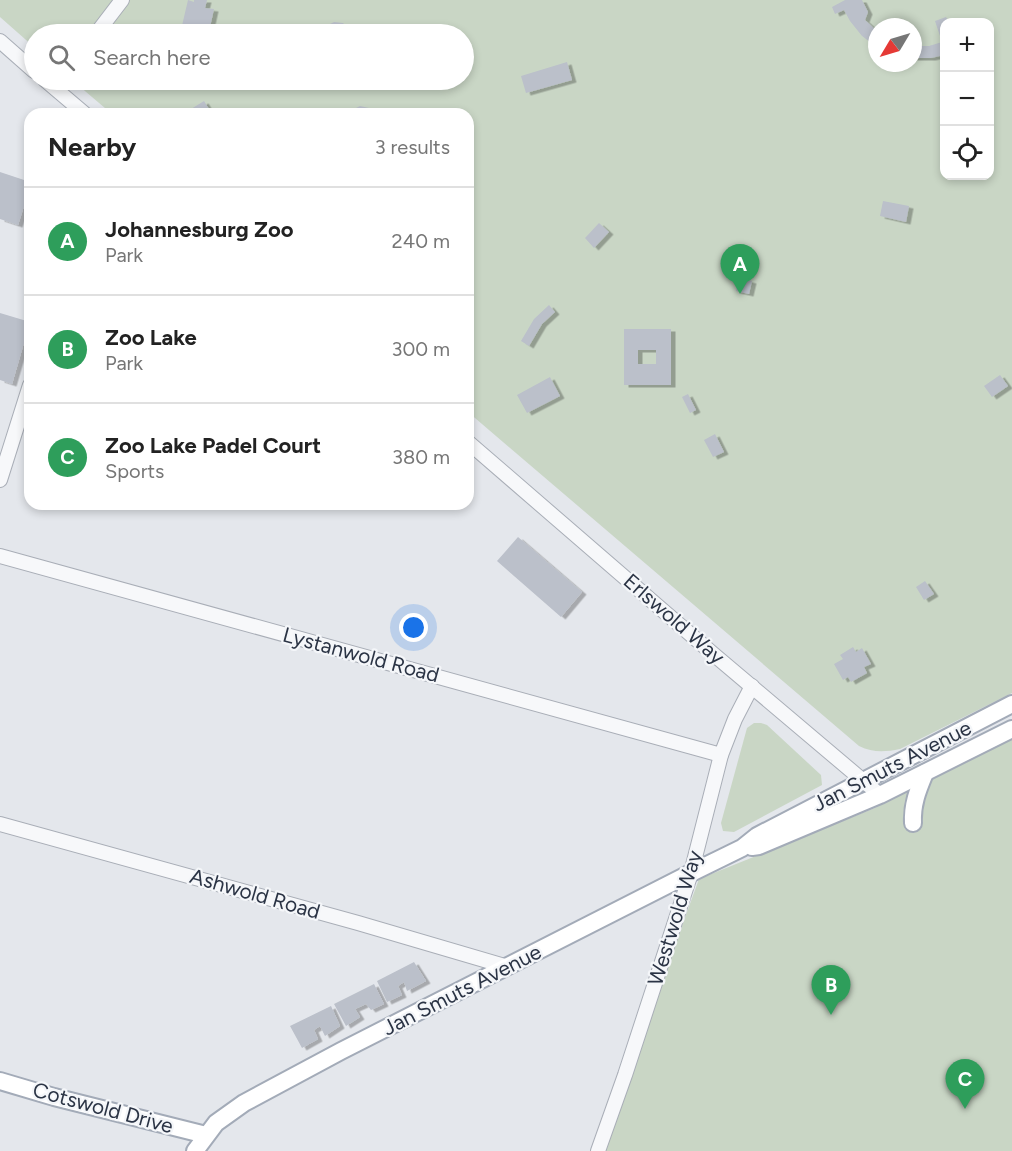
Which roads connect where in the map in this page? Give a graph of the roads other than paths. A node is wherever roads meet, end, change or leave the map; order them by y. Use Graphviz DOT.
graph roads {
  1 [pos="122,0"];
  2 [pos="104,24"];
  3 [pos="0,41"];
  4 [pos="24,62"];
  5 [pos="57,90"];
  6 [pos="79,108"];
  7 [pos="24,404"];
  8 [pos="474,447"];
  9 [pos="0,480"];
  10 [pos="0,556"];
  11 [pos="752,686"];
  12 [pos="1012,704"];
  13 [pos="1012,729"];
  14 [pos="721,755"];
  15 [pos="925,773"];
  16 [pos="863,780"];
  17 [pos="880,795"];
  18 [pos="913,823"];
  19 [pos="0,824"];
  20 [pos="742,848"];
  21 [pos="691,873"];
  22 [pos="508,967"];
  23 [pos="0,1081"];
  24 [pos="171,1126"];
  25 [pos="206,1135"];
  26 [pos="187,1151"];
  27 [pos="195,1151"];
  28 [pos="598,1151"];
  1 -- 2 [label="street"];
  3 -- 4 [label="street"];
  5 -- 6 [label="street"];
  7 -- 9 [label="street"];
  8 -- 11 [label="street, Erlswold Way"];
  10 -- 14 [label="street, Lystanwold Road"];
  11 -- 14 [label="street, Westwold Way"];
  11 -- 16 [label="street, Erlswold Way"];
  12 -- 16 [label="main road, Jan Smuts Avenue"];
  13 -- 15 [label="main road, Jan Smuts Avenue"];
  14 -- 21 [label="street, Westwold Way"];
  15 -- 17 [label="main road, Jan Smuts Avenue"];
  15 -- 18 [label="main road"];
  16 -- 17 [label="street, Erlswold Way"];
  16 -- 20 [label="main road, Jan Smuts Avenue"];
  17 -- 20 [label="main road, Jan Smuts Avenue"];
  19 -- 22 [label="street, Ashwold Road"];
  20 -- 21 [label="main road, Jan Smuts Avenue"];
  21 -- 22 [label="main road, Jan Smuts Avenue"];
  21 -- 28 [label="street, Westwold Way"];
  22 -- 25 [label="main road, Jan Smuts Avenue"];
  23 -- 24 [label="main road, Cotswold Drive"];
  24 -- 25 [label="main road, Cotswold Drive"];
  24 -- 26 [label="main road"];
  25 -- 27 [label="main road, Jan Smuts Avenue"];
}
